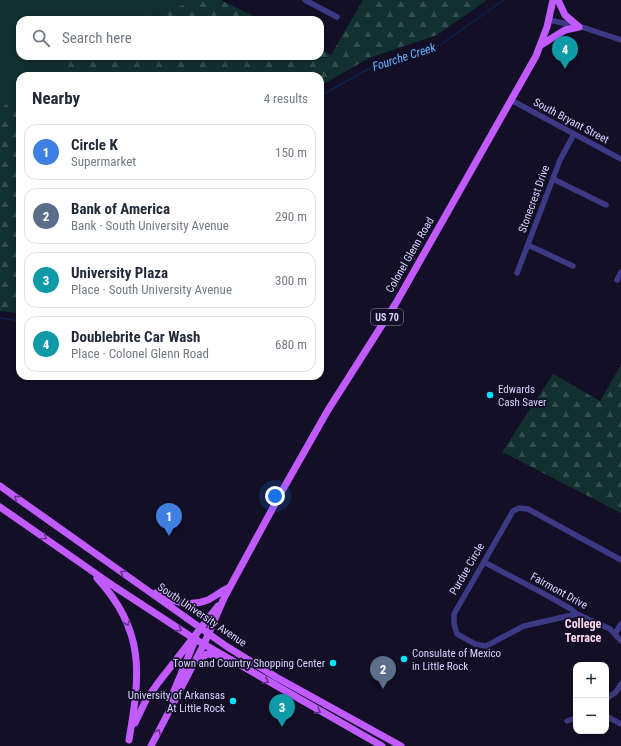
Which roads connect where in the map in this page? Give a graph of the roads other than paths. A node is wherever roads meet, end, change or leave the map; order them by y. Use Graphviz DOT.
graph roads {
  1 [pos="305,0"];
  2 [pos="553,0"];
  3 [pos="558,0"];
  4 [pos="338,17"];
  5 [pos="548,20"];
  6 [pos="579,27"];
  7 [pos="620,38"];
  8 [pos="541,45"];
  9 [pos="511,100"];
  10 [pos="574,134"];
  11 [pos="621,159"];
  12 [pos="553,179"];
  13 [pos="606,205"];
  14 [pos="528,245"];
  15 [pos="573,266"];
  16 [pos="621,272"];
  17 [pos="517,273"];
  18 [pos="616,280"];
  19 [pos="0,486"];
  20 [pos="0,507"];
  21 [pos="77,560"];
  22 [pos="621,560"];
  23 [pos="484,562"];
  24 [pos="139,584"];
  25 [pos="230,587"];
  26 [pos="224,598"];
  27 [pos="577,614"];
  28 [pos="621,624"];
  29 [pos="200,628"];
  30 [pos="208,634"];
  31 [pos="615,634"];
  32 [pos="194,639"];
  33 [pos="621,641"];
  34 [pos="204,644"];
  35 [pos="224,656"];
  36 [pos="194,662"];
  37 [pos="621,684"];
  38 [pos="607,698"];
  39 [pos="165,718"];
  40 [pos="609,718"];
  41 [pos="573,719"];
  42 [pos="567,721"];
  43 [pos="621,724"];
  44 [pos="128,743"];
  45 [pos="151,746"];
  46 [pos="381,746"];
  47 [pos="401,746"];
  1 -- 4 [label="street"];
  2 -- 5 [label="main road, Colonel Glenn Road / US 70"];
  3 -- 6 [label="main road"];
  5 -- 6 [label="street"];
  5 -- 8 [label="main road, Colonel Glenn Road / US 70"];
  6 -- 7 [label="street"];
  6 -- 8 [label="main road"];
  8 -- 9 [label="main road, Colonel Glenn Road / US 70"];
  9 -- 10 [label="street, South Bryant Street"];
  9 -- 25 [label="main road, Colonel Glenn Road / US 70"];
  10 -- 11 [label="street, South Bryant Street"];
  10 -- 12 [label="street, Stonecrest Drive"];
  12 -- 13 [label="street"];
  12 -- 14 [label="street, Stonecrest Drive"];
  14 -- 15 [label="street"];
  14 -- 17 [label="street, Stonecrest Drive"];
  16 -- 18 [label="street"];
  24 -- 19 [label="main road, South University Avenue, one-way"];
  20 -- 21 [label="main road, South University Avenue, one-way"];
  21 -- 32 [label="main road, South University Avenue, one-way"];
  21 -- 44 [label="main road, one-way"];
  22 -- 23 [label="street, Purdue Circle"];
  23 -- 27 [label="street, Fairmont Drive"];
  23 -- 27 [label="street, Purdue Circle"];
  24 -- 25 [label="main road"];
  24 -- 29 [label="main road, South University Avenue"];
  25 -- 26 [label="main road, Colonel Glenn Road / US 70"];
  26 -- 29 [label="main road, Colonel Glenn Road / US 70"];
  26 -- 30 [label="main road, Colonel Glenn Road / US 70"];
  27 -- 31 [label="street, Fairmont Drive"];
  28 -- 31 [label="street"];
  29 -- 30 [label="main road, South University Avenue"];
  29 -- 32 [label="main road"];
  30 -- 34 [label="main road, US 70"];
  30 -- 47 [label="main road, South University Avenue"];
  31 -- 33 [label="street, Fairmont Drive"];
  32 -- 34 [label="main road, South University Avenue"];
  32 -- 39 [label="main road"];
  32 -- 44 [label="main road"];
  34 -- 35 [label="main road, South University Avenue"];
  34 -- 36 [label="main road, US 70"];
  35 -- 36 [label="main road"];
  35 -- 46 [label="main road, South University Avenue, one-way"];
  36 -- 39 [label="main road, US 70"];
  37 -- 38 [label="street"];
  45 -- 39 [label="main road, US 70, one-way"];
  40 -- 43 [label="street"];
  41 -- 42 [label="street"];
}
